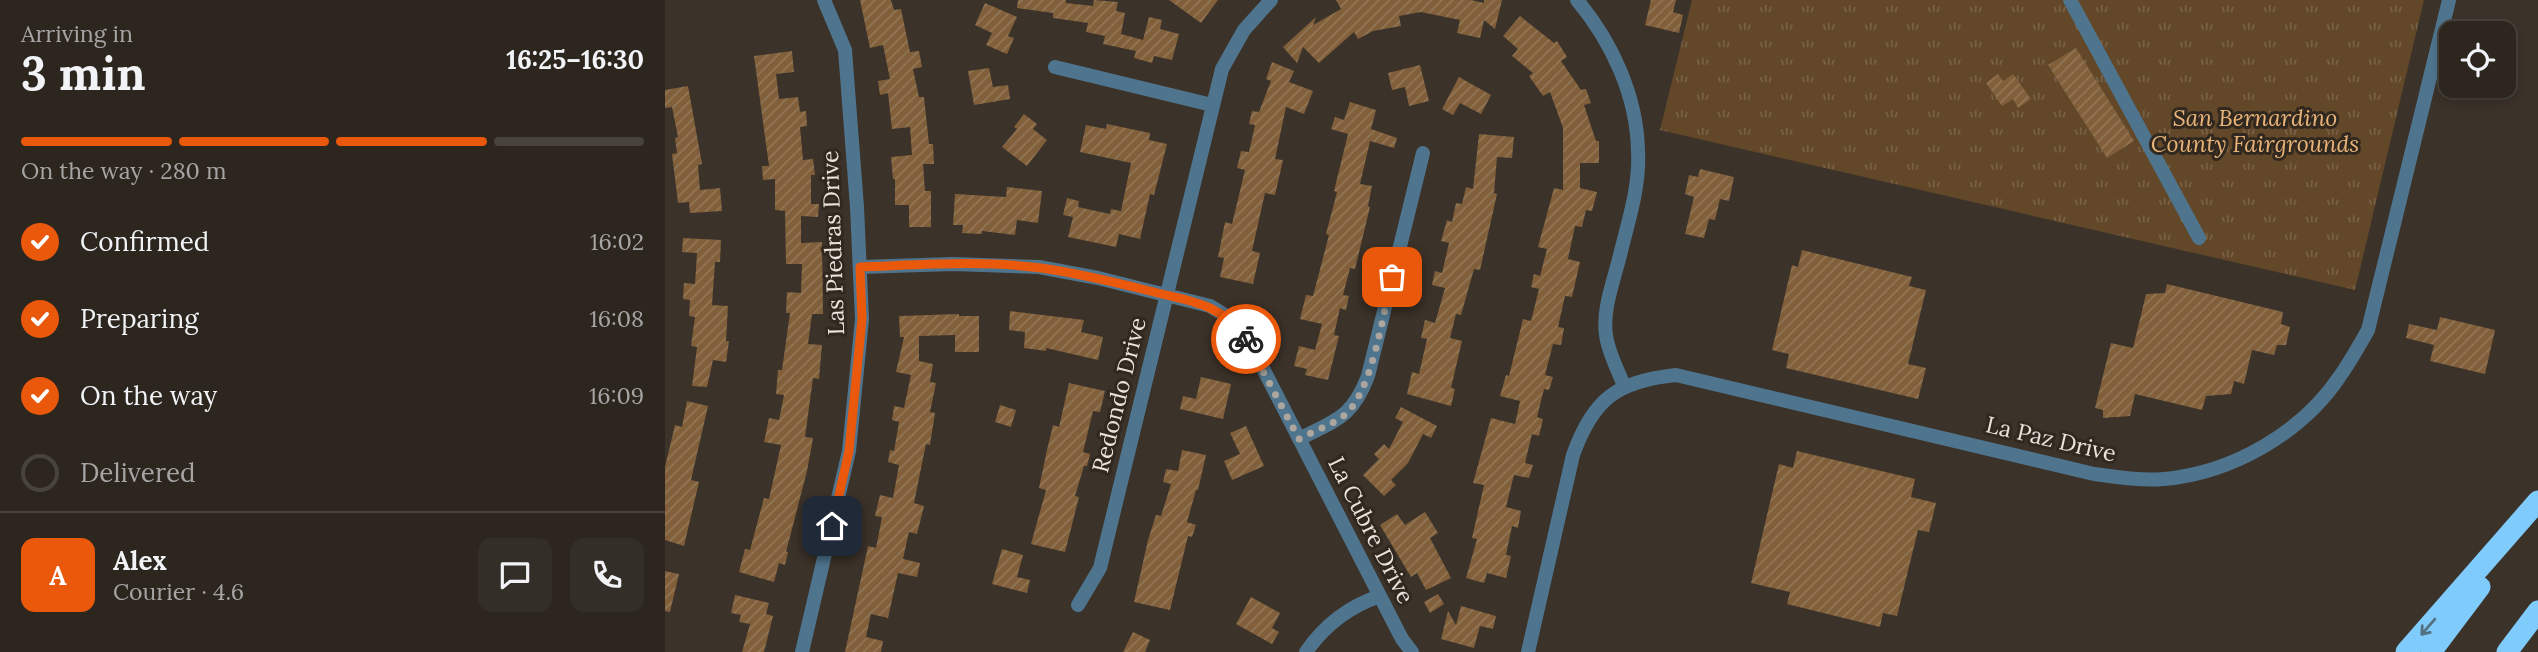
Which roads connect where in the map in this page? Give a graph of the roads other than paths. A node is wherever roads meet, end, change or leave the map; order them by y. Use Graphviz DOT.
graph roads {
  1 [pos="824,0"];
  2 [pos="1271,0"];
  3 [pos="1577,0"];
  4 [pos="2070,0"];
  5 [pos="2449,0"];
  6 [pos="1055,67"];
  7 [pos="1212,105"];
  8 [pos="1423,153"];
  9 [pos="2199,239"];
  10 [pos="860,267"];
  11 [pos="1167,295"];
  12 [pos="1624,386"];
  13 [pos="1299,439"];
  14 [pos="2538,502"];
  15 [pos="2538,510"];
  16 [pos="1380,596"];
  17 [pos="1078,605"];
  18 [pos="2538,611"];
  19 [pos="802,652"];
  20 [pos="1306,652"];
  21 [pos="1412,652"];
  22 [pos="1528,652"];
  23 [pos="2406,652"];
  24 [pos="2431,652"];
  25 [pos="2507,652"];
  1 -- 10 [label="street, Las Piedras Drive"];
  2 -- 7 [label="street, Redondo Drive"];
  3 -- 12 [label="street"];
  4 -- 9 [label="street"];
  5 -- 12 [label="street, La Paz Drive"];
  6 -- 7 [label="street"];
  7 -- 11 [label="street, Redondo Drive"];
  8 -- 13 [label="street"];
  10 -- 11 [label="street, La Cubre Drive"];
  10 -- 19 [label="street, Las Piedras Drive"];
  11 -- 13 [label="street, La Cubre Drive"];
  11 -- 17 [label="street, Redondo Drive"];
  12 -- 22 [label="street, La Paz Drive"];
  13 -- 16 [label="street, La Cubre Drive"];
  14 -- 23 [label="highway, one-way"];
  15 -- 24 [label="highway"];
  16 -- 20 [label="street"];
  16 -- 21 [label="street, La Cubre Drive"];
  18 -- 25 [label="highway"];
}
